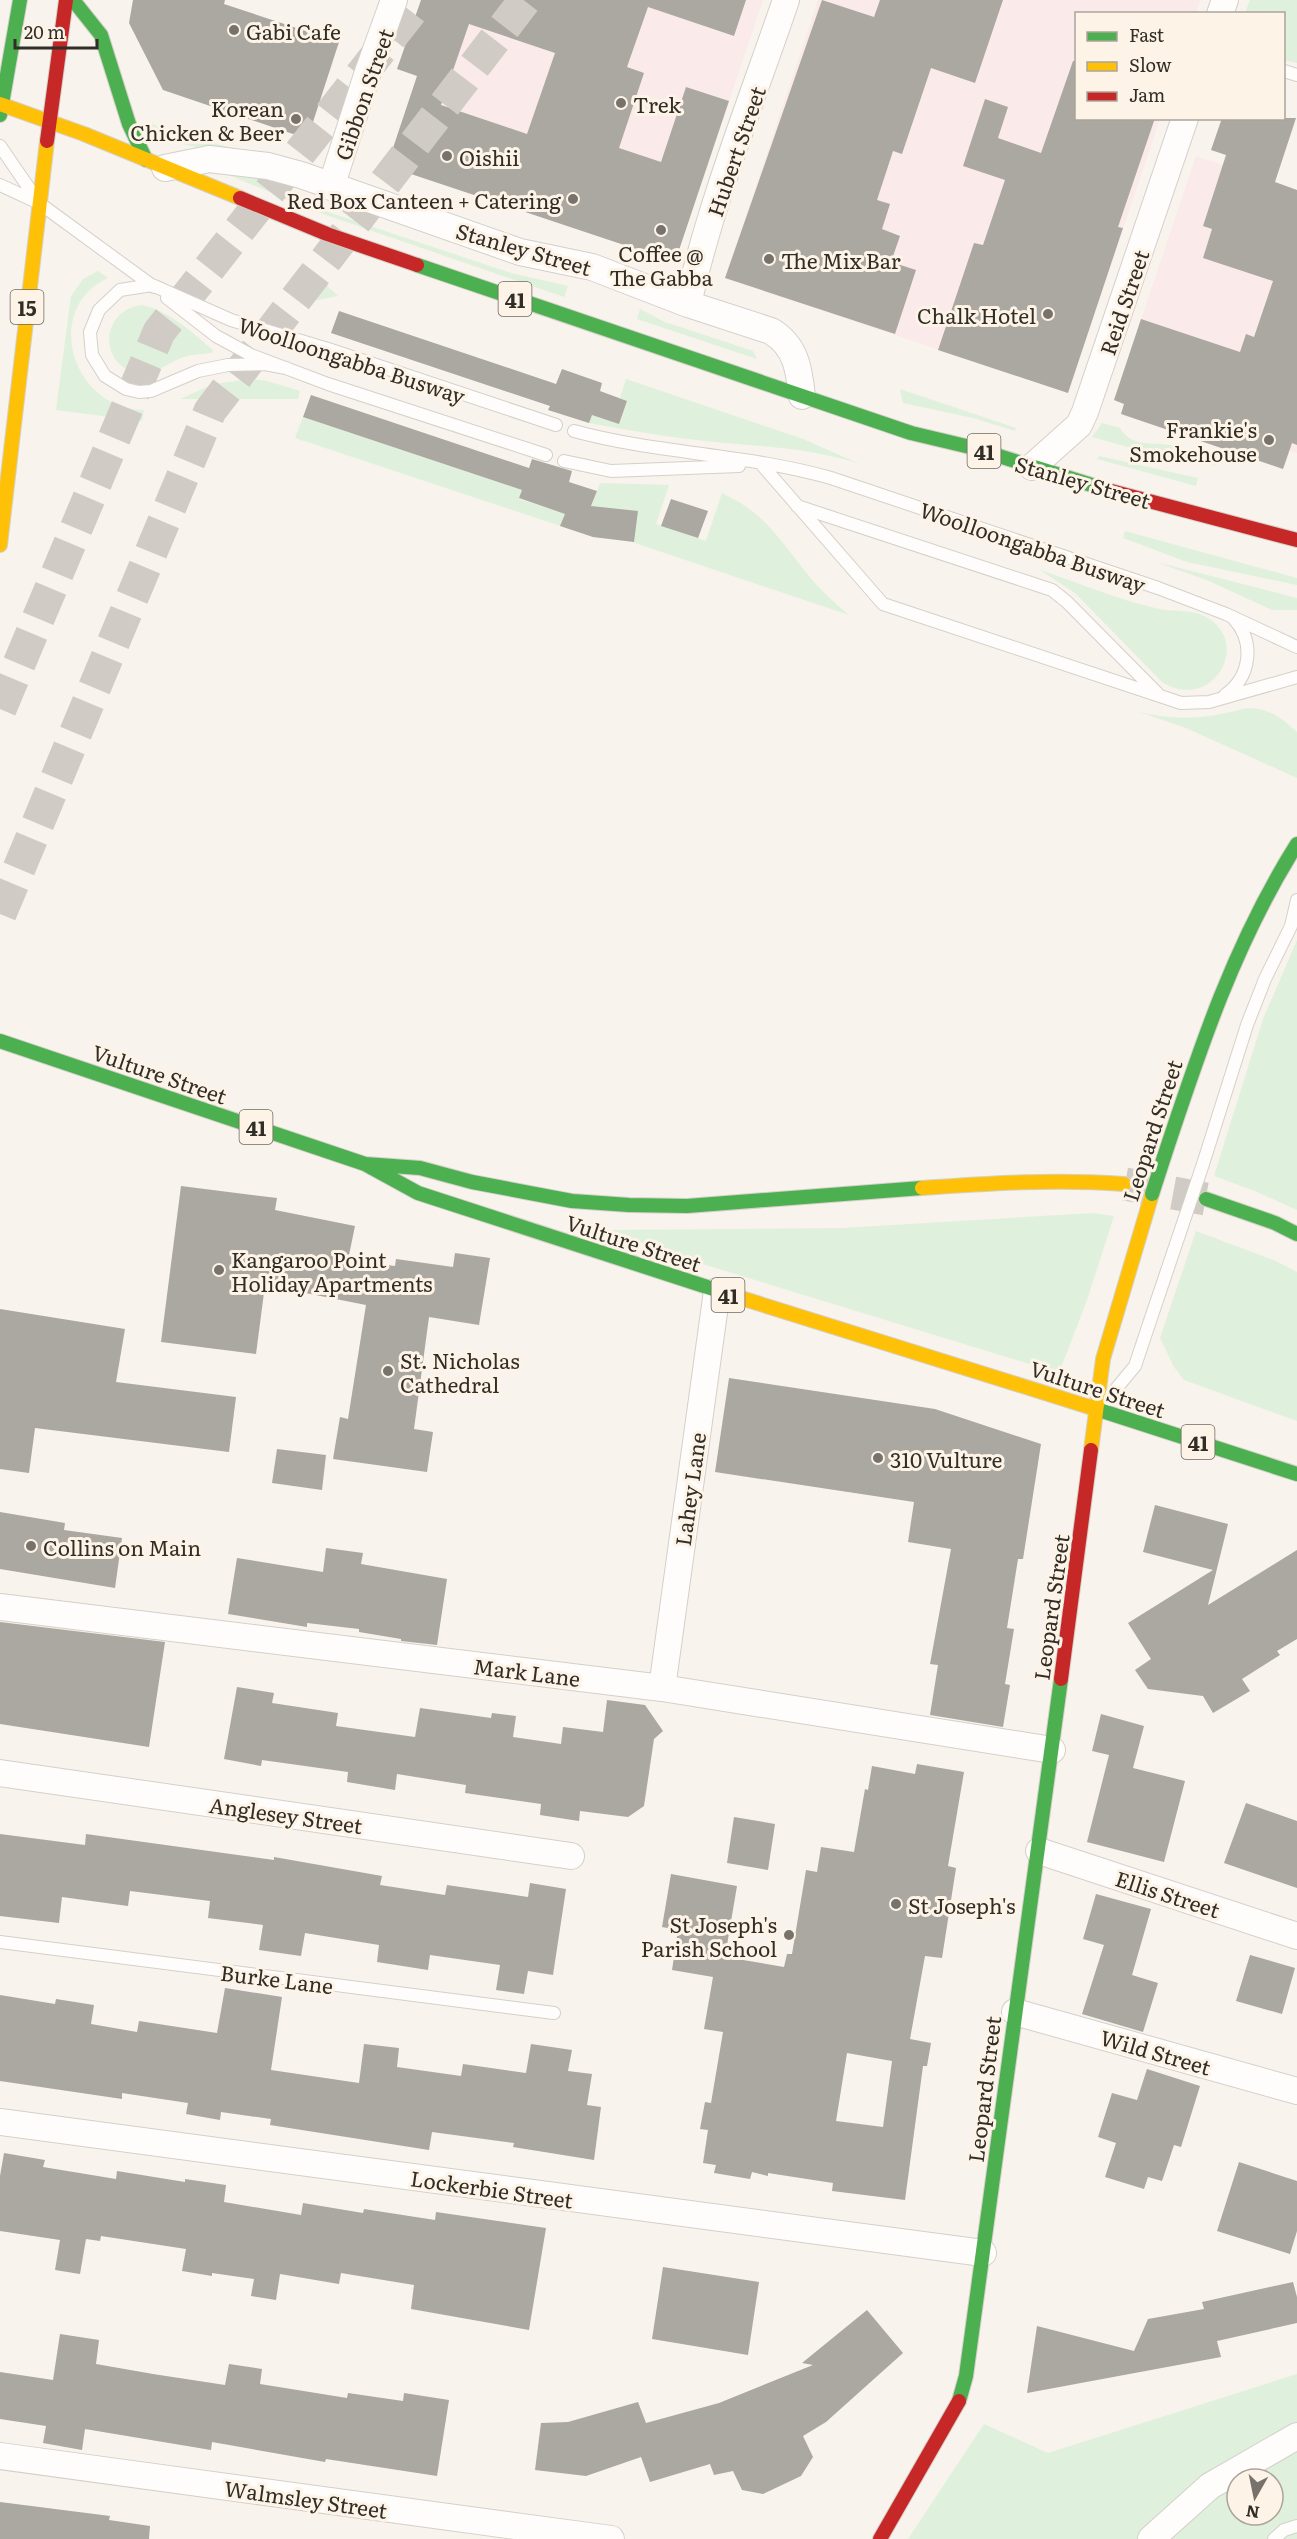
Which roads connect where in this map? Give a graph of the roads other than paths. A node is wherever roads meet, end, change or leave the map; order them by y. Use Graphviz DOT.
graph roads {
  1 [pos="20,0"];
  2 [pos="66,0"];
  3 [pos="73,0"];
  4 [pos="394,0"];
  5 [pos="786,0"];
  6 [pos="1,108"];
  7 [pos="1184,120"];
  8 [pos="48,121"];
  9 [pos="0,146"];
  10 [pos="155,164"];
  11 [pos="0,185"];
  12 [pos="332,187"];
  13 [pos="39,203"];
  14 [pos="152,285"];
  15 [pos="688,304"];
  16 [pos="286,368"];
  17 [pos="802,396"];
  18 [pos="556,425"];
  19 [pos="574,431"];
  20 [pos="546,455"];
  21 [pos="564,461"];
  22 [pos="762,465"];
  23 [pos="1032,467"];
  24 [pos="797,506"];
  25 [pos="1297,540"];
  26 [pos="0,545"];
  27 [pos="1231,616"];
  28 [pos="1297,647"];
  29 [pos="1297,677"];
  30 [pos="1220,698"];
  31 [pos="1167,699"];
  32 [pos="1294,848"];
  33 [pos="1297,870"];
  34 [pos="1297,900"];
  35 [pos="0,1041"];
  36 [pos="365,1164"];
  37 [pos="1124,1184"];
  38 [pos="1206,1199"];
  39 [pos="1297,1234"];
  40 [pos="717,1291"];
  41 [pos="1098,1410"];
  42 [pos="1297,1474"];
  43 [pos="0,1607"];
  44 [pos="662,1688"];
  45 [pos="1052,1750"];
  46 [pos="0,1773"];
  47 [pos="1040,1851"];
  48 [pos="572,1856"];
  49 [pos="1297,1935"];
  50 [pos="0,1942"];
  51 [pos="1015,2012"];
  52 [pos="554,2013"];
  53 [pos="1297,2091"];
  54 [pos="0,2122"];
  55 [pos="983,2253"];
  56 [pos="1297,2436"];
  57 [pos="0,2456"];
  58 [pos="1297,2526"];
  59 [pos="612,2539"];
  60 [pos="880,2539"];
  61 [pos="1151,2539"];
  62 [pos="1274,2539"];
  1 -- 6 [label="main road"];
  2 -- 8 [label="main road, 15"];
  3 -- 10 [label="main road"];
  4 -- 12 [label="street, Gibbon Street"];
  5 -- 15 [label="street, Hubert Street"];
  6 -- 8 [label="main road, Stanley Street / 41"];
  7 -- 23 [label="street, Reid Street"];
  8 -- 10 [label="main road, Stanley Street / 41"];
  8 -- 13 [label="main road, 15"];
  9 -- 13 [label="lane, Woolloongabba Busway"];
  10 -- 12 [label="street, Stanley Street"];
  10 -- 17 [label="main road, Stanley Street / 41"];
  11 -- 13 [label="lane, Woolloongabba Busway"];
  12 -- 15 [label="street, Stanley Street"];
  13 -- 14 [label="lane, Woolloongabba Busway"];
  13 -- 26 [label="main road, 15"];
  14 -- 16 [label="lane, Woolloongabba Busway"];
  14 -- 16 [label="lane, Woolloongabba Busway"];
  14 -- 18 [label="lane, Woolloongabba Busway"];
  15 -- 17 [label="street, Stanley Street"];
  16 -- 20 [label="lane, Woolloongabba Busway"];
  17 -- 23 [label="main road, Stanley Street / 41"];
  19 -- 22 [label="lane, Woolloongabba Busway"];
  21 -- 22 [label="lane, Woolloongabba Busway"];
  22 -- 24 [label="lane"];
  22 -- 27 [label="lane, Woolloongabba Busway"];
  23 -- 25 [label="main road, Stanley Street / 41"];
  24 -- 31 [label="lane"];
  24 -- 31 [label="lane"];
  27 -- 28 [label="lane, Woolloongabba Busway"];
  27 -- 30 [label="lane"];
  29 -- 30 [label="lane"];
  30 -- 31 [label="lane"];
  32 -- 33 [label="lane"];
  32 -- 41 [label="main road, Leopard Street, bridge"];
  34 -- 41 [label="lane, bridge"];
  35 -- 36 [label="main road, Vulture Street / 41"];
  36 -- 37 [label="main road"];
  36 -- 40 [label="main road, Vulture Street / 41"];
  38 -- 39 [label="main road"];
  40 -- 41 [label="main road, Vulture Street / 41"];
  40 -- 44 [label="street, Lahey Lane"];
  41 -- 42 [label="main road, Vulture Street / 41"];
  41 -- 45 [label="main road, Leopard Street"];
  43 -- 44 [label="street, Mark Lane"];
  44 -- 45 [label="street, Mark Lane"];
  45 -- 47 [label="main road, Leopard Street"];
  46 -- 48 [label="street, Anglesey Street"];
  47 -- 49 [label="street, Ellis Street"];
  47 -- 51 [label="main road, Leopard Street"];
  50 -- 52 [label="lane, Burke Lane"];
  51 -- 53 [label="street, Wild Street"];
  51 -- 55 [label="main road, Leopard Street"];
  54 -- 55 [label="street, Lockerbie Street"];
  55 -- 60 [label="main road, Leopard Street"];
  56 -- 61 [label="street"];
  57 -- 59 [label="street, Walmsley Street"];
  58 -- 62 [label="lane"];
}
